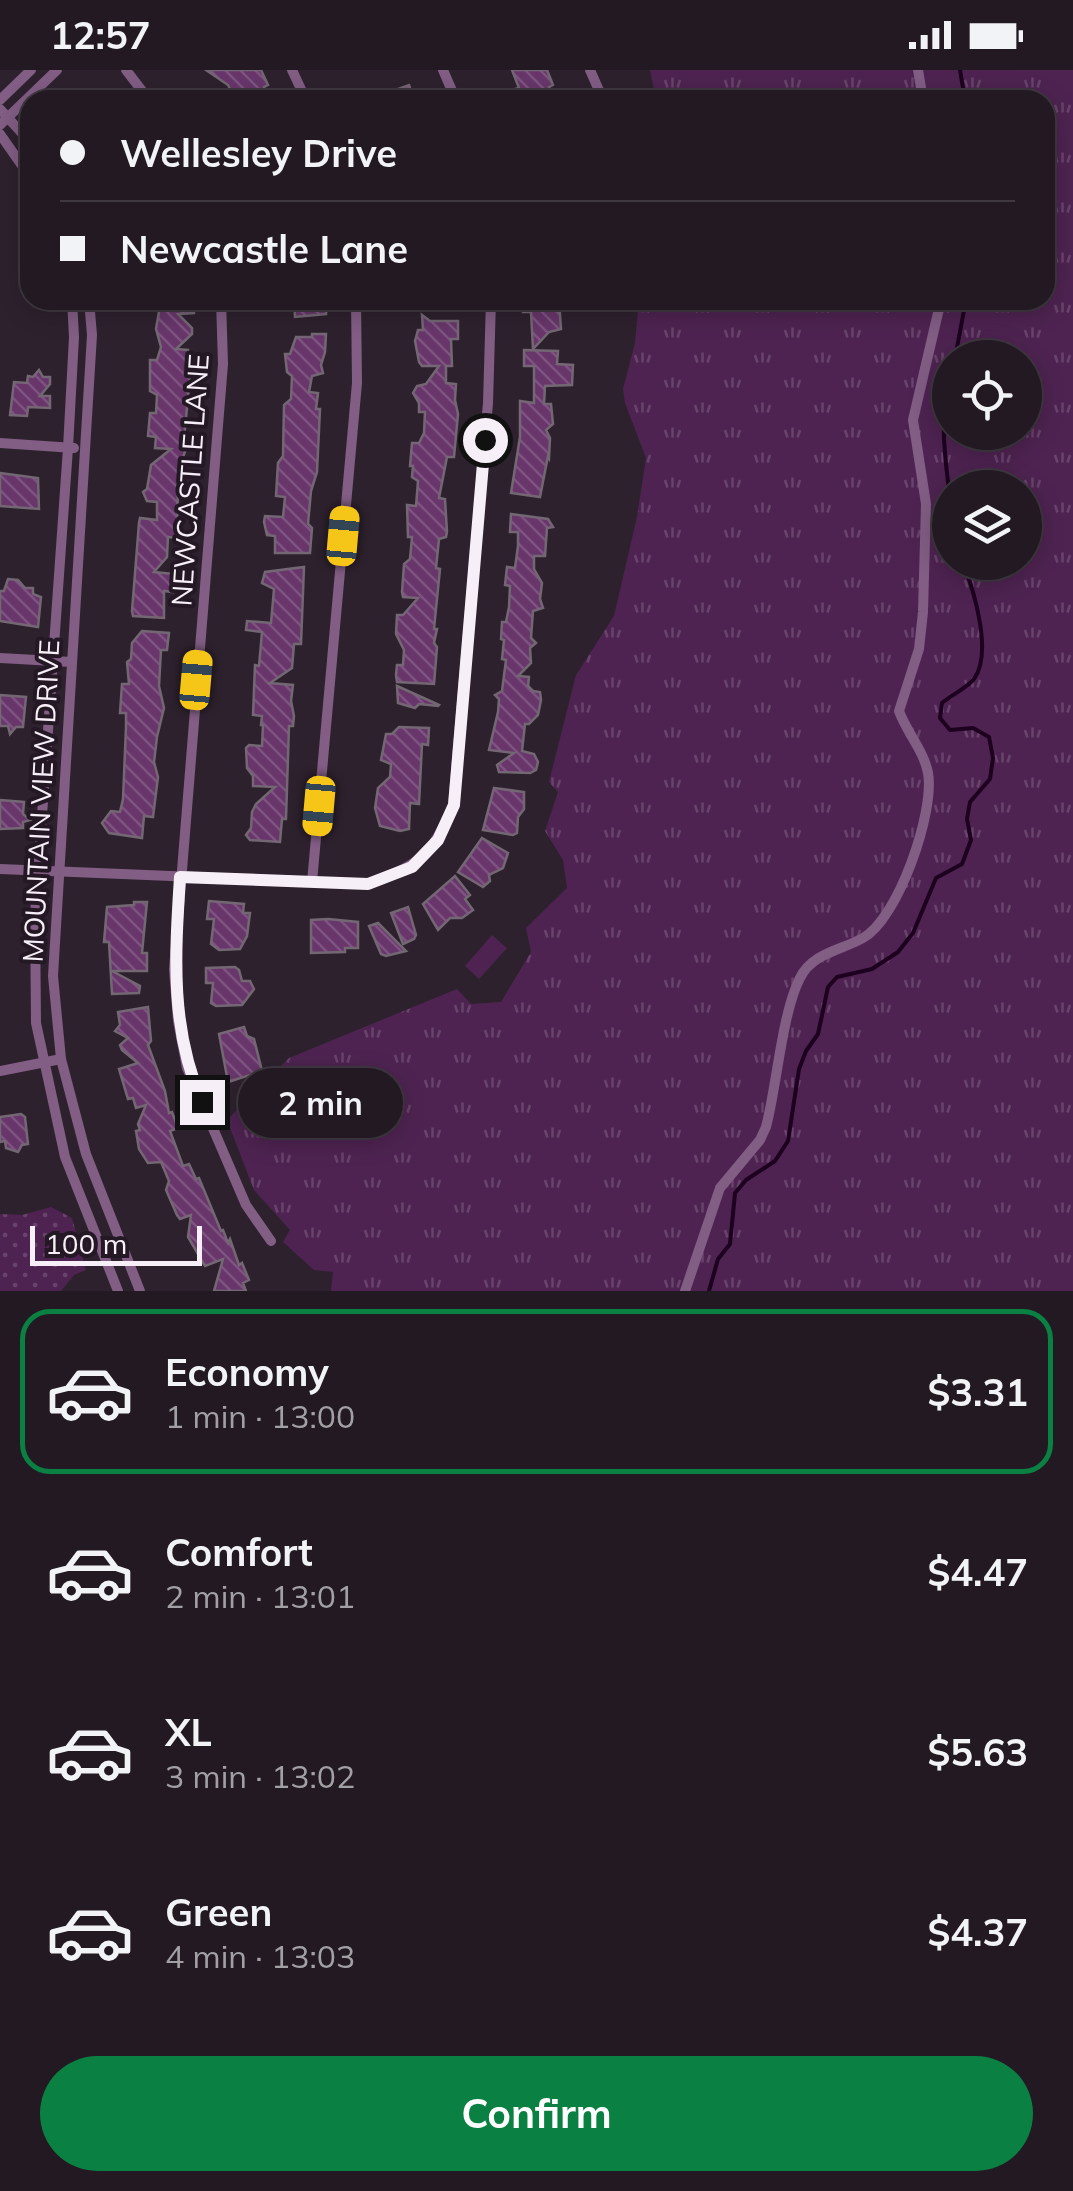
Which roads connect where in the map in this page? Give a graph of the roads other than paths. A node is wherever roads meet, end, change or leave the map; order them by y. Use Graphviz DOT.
graph roads {
  1 [pos="31,70"];
  2 [pos="57,70"];
  3 [pos="126,70"];
  4 [pos="34,90"];
  5 [pos="141,90"];
  6 [pos="0,100"];
  7 [pos="0,134"];
  8 [pos="20,162"];
  9 [pos="73,310"];
  10 [pos="91,310"];
  11 [pos="221,310"];
  12 [pos="356,310"];
  13 [pos="491,310"];
  14 [pos="939,310"];
  15 [pos="0,443"];
  16 [pos="68,448"];
  17 [pos="85,449"];
  18 [pos="0,658"];
  19 [pos="53,661"];
  20 [pos="72,662"];
  21 [pos="0,869"];
  22 [pos="40,870"];
  23 [pos="60,871"];
  24 [pos="180,877"];
  25 [pos="312,882"];
  26 [pos="61,1060"];
  27 [pos="44,1063"];
  28 [pos="0,1070"];
  29 [pos="270,1242"];
  30 [pos="118,1291"];
  31 [pos="140,1291"];
  32 [pos="685,1291"];
  1 -- 6 [label="street"];
  2 -- 4 [label="street"];
  3 -- 5 [label="street"];
  7 -- 8 [label="street"];
  9 -- 16 [label="street, MOUNTAIN VIEW DRIVE"];
  10 -- 17 [label="street, MOUNTAIN VIEW DRIVE"];
  11 -- 24 [label="street, NEWCASTLE LANE"];
  12 -- 25 [label="street"];
  13 -- 25 [label="street"];
  14 -- 32 [label="street"];
  15 -- 16 [label="street"];
  16 -- 17 [label="street"];
  16 -- 19 [label="street, MOUNTAIN VIEW DRIVE"];
  17 -- 20 [label="street, MOUNTAIN VIEW DRIVE"];
  18 -- 19 [label="street"];
  19 -- 20 [label="street"];
  19 -- 22 [label="street, MOUNTAIN VIEW DRIVE"];
  20 -- 23 [label="street, MOUNTAIN VIEW DRIVE"];
  21 -- 22 [label="street"];
  22 -- 23 [label="street"];
  22 -- 27 [label="street, MOUNTAIN VIEW DRIVE"];
  23 -- 24 [label="street"];
  23 -- 26 [label="street, MOUNTAIN VIEW DRIVE"];
  24 -- 25 [label="street"];
  24 -- 29 [label="street, NEWCASTLE LANE"];
  26 -- 27 [label="street"];
  26 -- 31 [label="street, MOUNTAIN VIEW DRIVE"];
  27 -- 28 [label="street"];
  27 -- 30 [label="street, MOUNTAIN VIEW DRIVE"];
}
